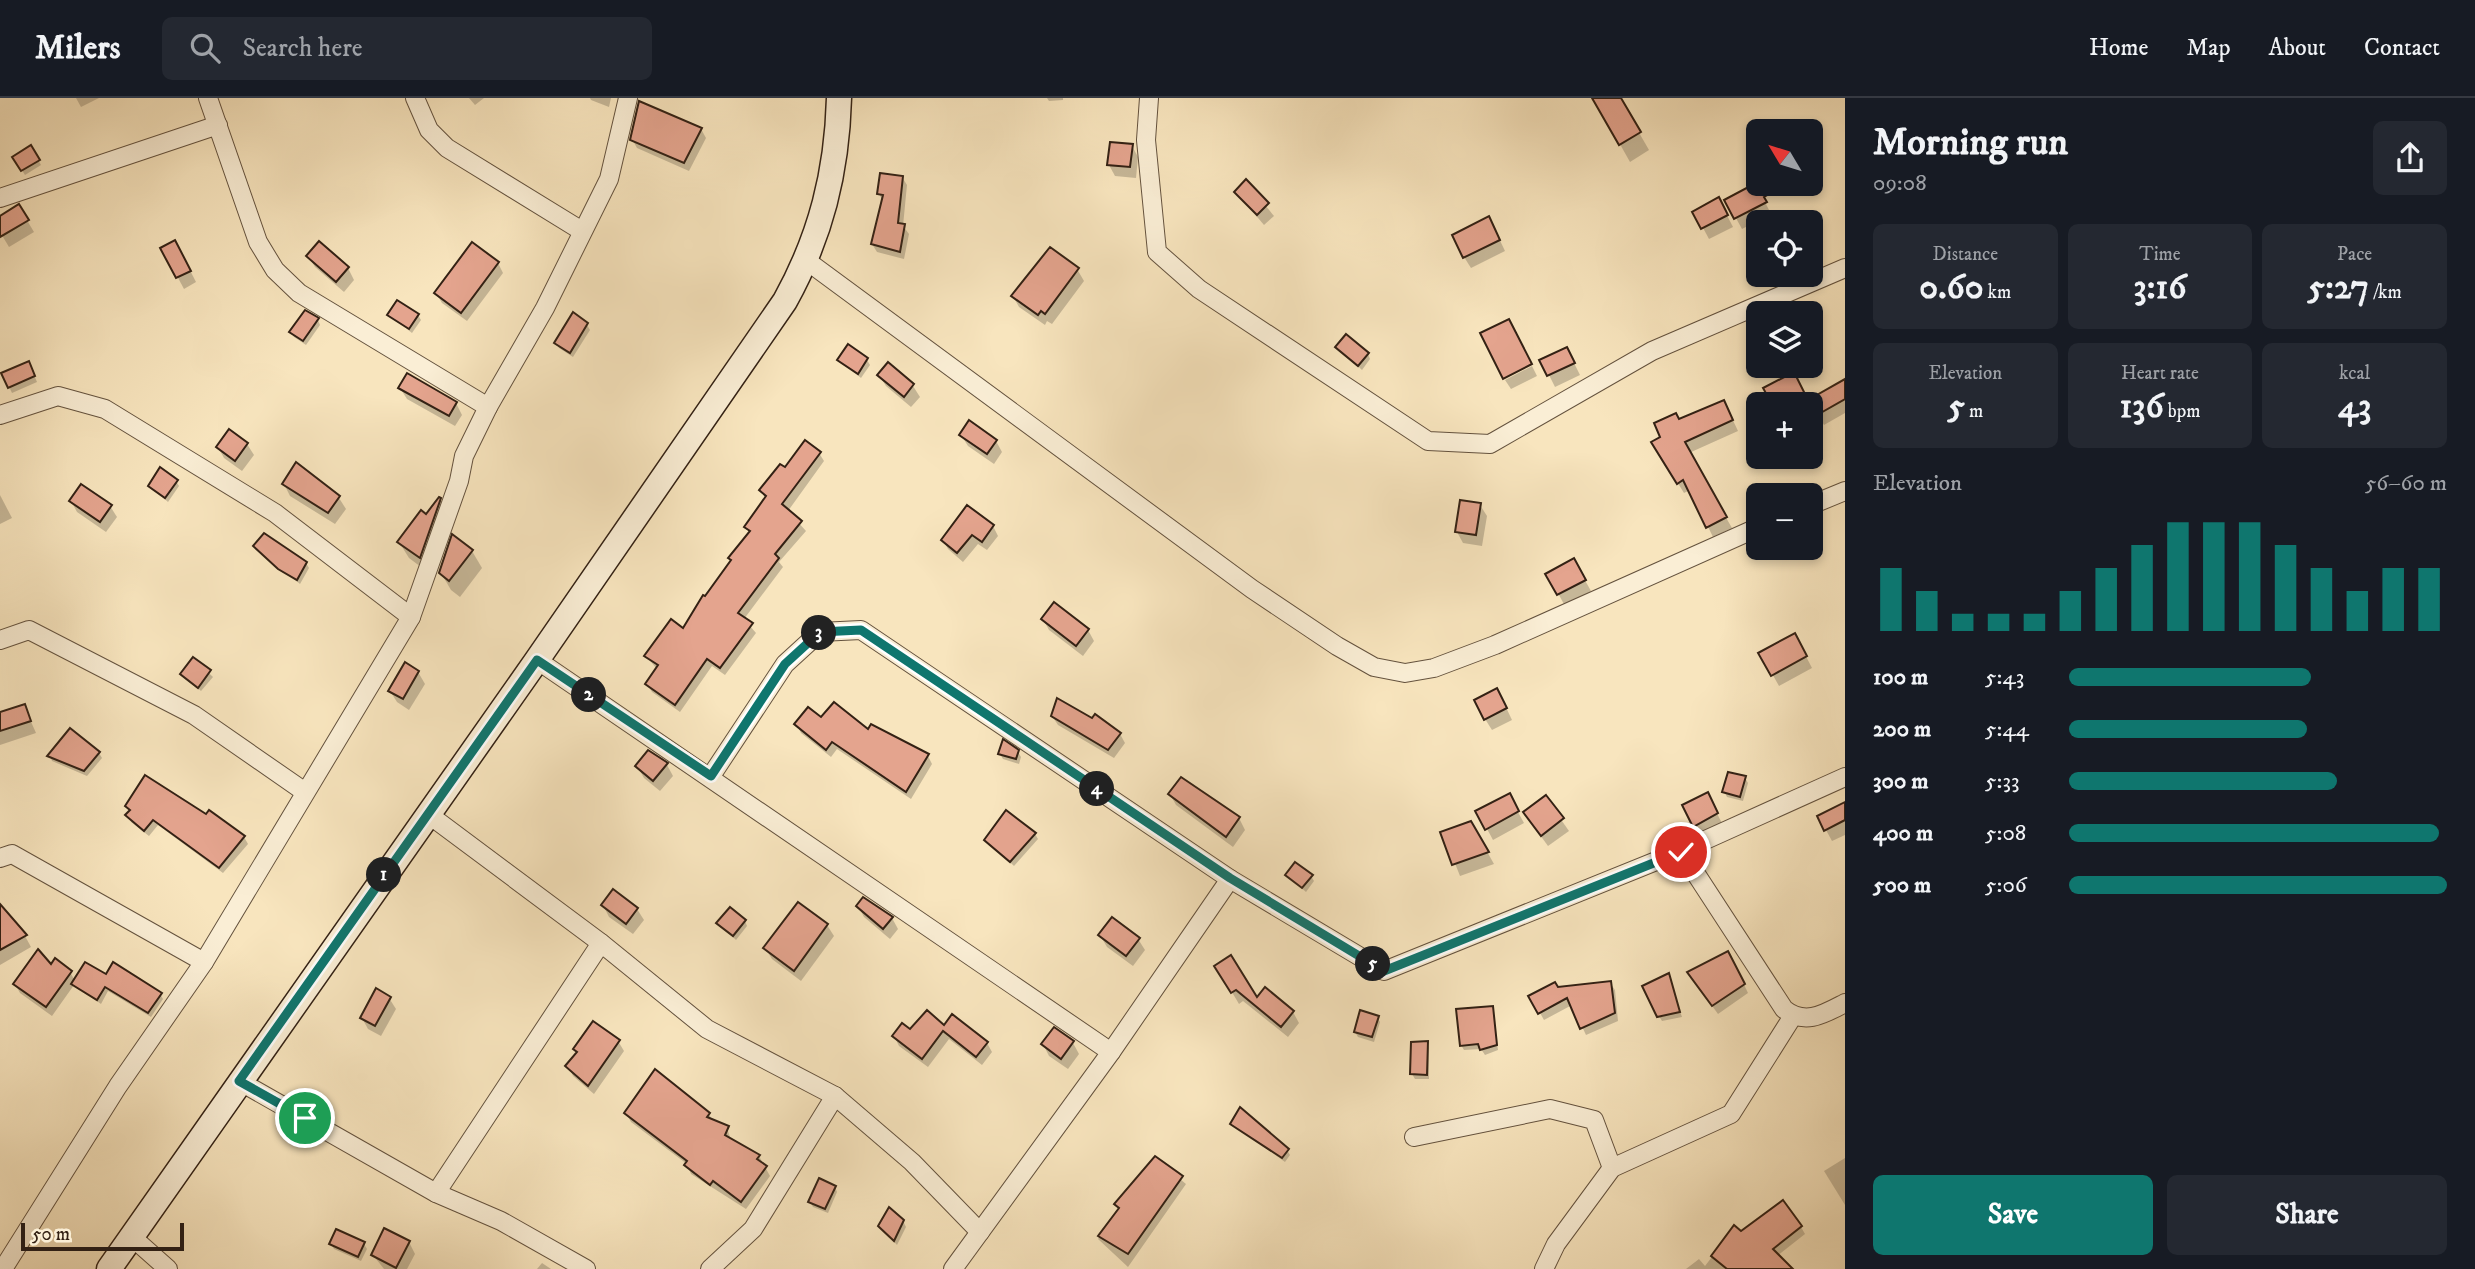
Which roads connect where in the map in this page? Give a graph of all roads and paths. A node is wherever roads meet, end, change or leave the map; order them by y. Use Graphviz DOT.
graph roads {
  1 [pos="208,98"];
  2 [pos="415,98"];
  3 [pos="628,98"];
  4 [pos="839,98"];
  5 [pos="1149,98"];
  6 [pos="218,125"];
  7 [pos="0,198"];
  8 [pos="582,232"];
  9 [pos="807,261"];
  10 [pos="1845,268"];
  11 [pos="488,407"];
  12 [pos="0,415"];
  13 [pos="1845,491"];
  14 [pos="1823,500"];
  15 [pos="1746,533"];
  16 [pos="411,617"];
  17 [pos="0,640"];
  18 [pos="537,660"];
  19 [pos="711,776"];
  20 [pos="1845,777"];
  21 [pos="305,792"];
  22 [pos="428,814"];
  23 [pos="1681,852"];
  24 [pos="0,858"];
  25 [pos="1230,878"];
  26 [pos="601,943"];
  27 [pos="204,962"];
  28 [pos="1845,1003"];
  29 [pos="1793,1016"];
  30 [pos="1111,1052"];
  31 [pos="239,1081"];
  32 [pos="835,1097"];
  33 [pos="1414,1137"];
  34 [pos="1612,1168"];
  35 [pos="436,1193"];
  36 [pos="980,1231"];
  37 [pos="132,1237"];
  38 [pos="2,1269"];
  39 [pos="108,1269"];
  40 [pos="168,1269"];
  41 [pos="586,1269"];
  42 [pos="710,1269"];
  43 [pos="953,1269"];
  44 [pos="1544,1269"];
  1 -- 6 [label="street"];
  2 -- 8 [label="street"];
  3 -- 8 [label="street"];
  4 -- 9 [label="street"];
  5 -- 10 [label="street"];
  6 -- 7 [label="street"];
  6 -- 11 [label="street"];
  8 -- 11 [label="street"];
  9 -- 15 [label="street"];
  9 -- 18 [label="street"];
  11 -- 16 [label="street"];
  12 -- 16 [label="street"];
  13 -- 14 [label="street"];
  16 -- 21 [label="street"];
  17 -- 21 [label="street"];
  18 -- 19 [label="street"];
  18 -- 22 [label="street"];
  19 -- 25 [label="street"];
  19 -- 30 [label="street"];
  20 -- 23 [label="street"];
  21 -- 27 [label="street"];
  22 -- 26 [label="street"];
  22 -- 31 [label="street"];
  23 -- 25 [label="street"];
  23 -- 29 [label="street"];
  24 -- 27 [label="street"];
  25 -- 30 [label="street"];
  26 -- 32 [label="street"];
  26 -- 35 [label="street"];
  27 -- 38 [label="street"];
  28 -- 29 [label="street"];
  29 -- 34 [label="street"];
  30 -- 36 [label="street"];
  31 -- 35 [label="street"];
  31 -- 37 [label="street"];
  32 -- 36 [label="street"];
  32 -- 42 [label="street"];
  33 -- 34 [label="street"];
  34 -- 44 [label="street"];
  35 -- 41 [label="street"];
  36 -- 43 [label="street"];
  37 -- 39 [label="street"];
  37 -- 40 [label="street"];
}
